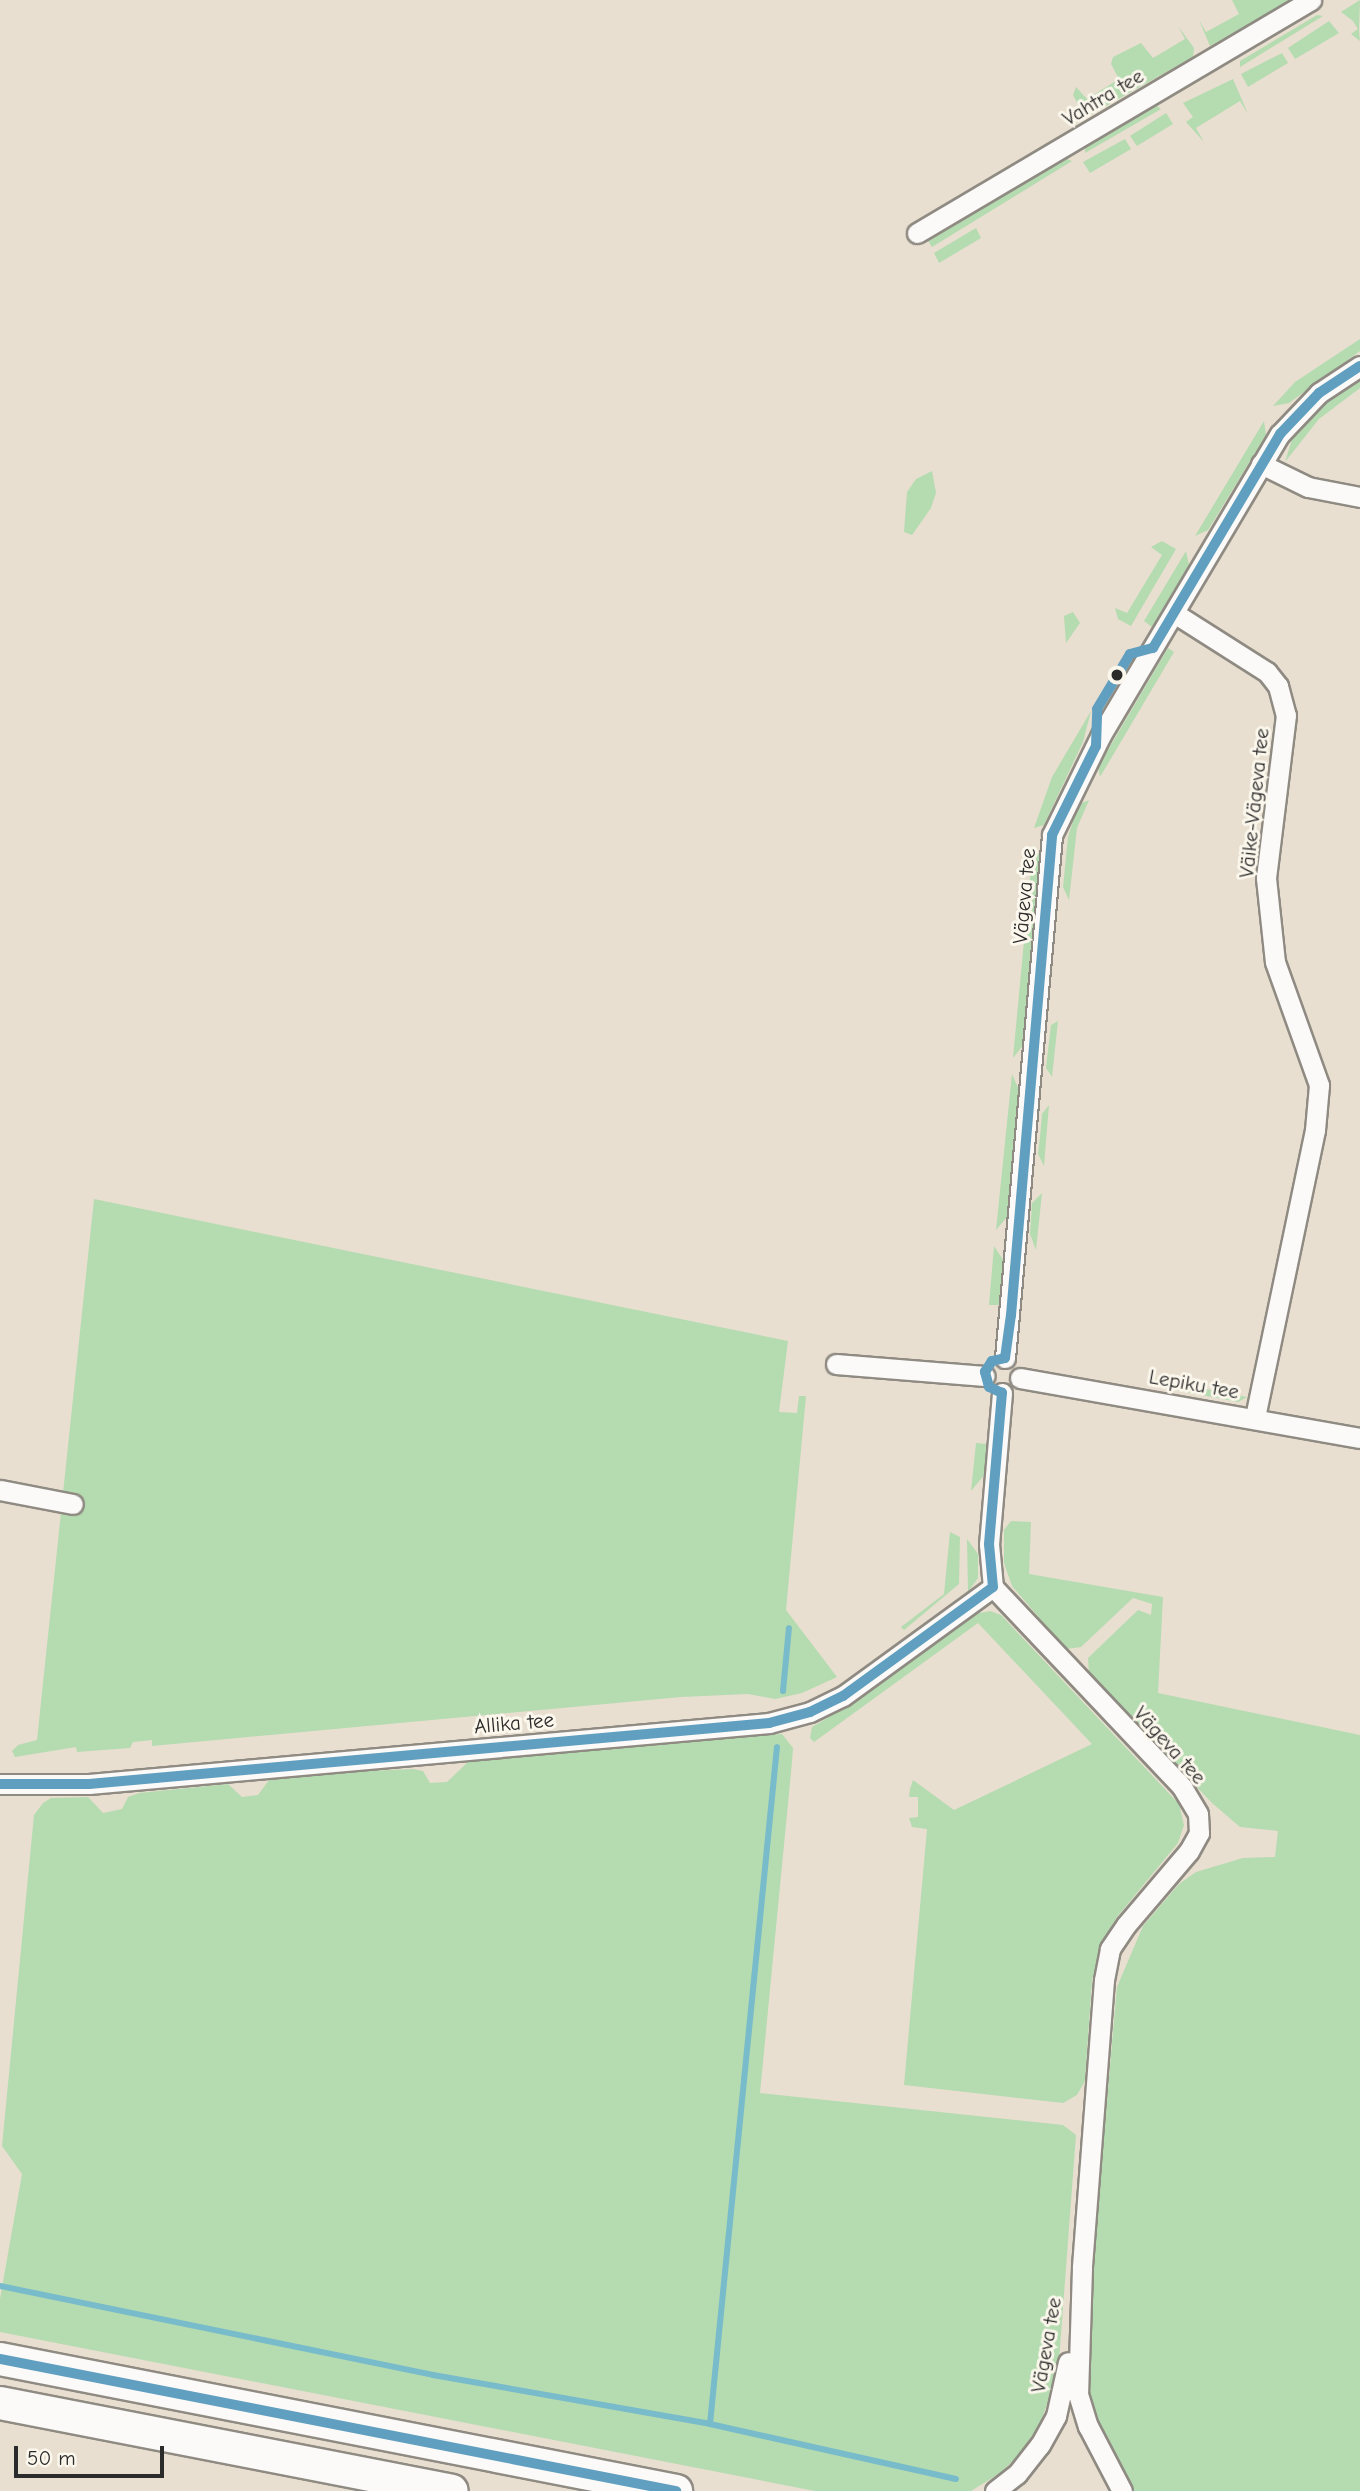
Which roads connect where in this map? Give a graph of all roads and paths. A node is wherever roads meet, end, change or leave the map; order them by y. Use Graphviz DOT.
graph roads {
  1 [pos="1311,0"];
  2 [pos="917,233"];
  3 [pos="1360,366"];
  4 [pos="1261,464"];
  5 [pos="1360,497"];
  6 [pos="1174,613"];
  7 [pos="1005,1358"];
  8 [pos="836,1364"];
  9 [pos="985,1377"];
  10 [pos="1020,1378"];
  11 [pos="1002,1394"];
  12 [pos="1255,1418"];
  13 [pos="1360,1438"];
  14 [pos="0,1490"];
  15 [pos="73,1504"];
  16 [pos="993,1587"];
  17 [pos="0,1784"];
  18 [pos="1082,2268"];
  19 [pos="0,2359"];
  20 [pos="0,2403"];
  21 [pos="451,2491"];
  22 [pos="676,2491"];
  23 [pos="995,2491"];
  24 [pos="1122,2491"];
  1 -- 2 [label="street, Vahtra tee"];
  3 -- 4 [label="street, Vägeva tee"];
  4 -- 5 [label="street"];
  4 -- 6 [label="street, Vägeva tee"];
  6 -- 7 [label="street, Vägeva tee"];
  6 -- 12 [label="street, Väike-Vägeva tee"];
  7 -- 9 [label="street"];
  7 -- 10 [label="street"];
  8 -- 9 [label="street"];
  9 -- 11 [label="street"];
  10 -- 11 [label="street"];
  10 -- 12 [label="street, Lepiku tee"];
  11 -- 16 [label="street"];
  12 -- 13 [label="street, Lepiku tee"];
  14 -- 15 [label="street"];
  16 -- 17 [label="street, Allika tee"];
  16 -- 18 [label="street, Vägeva tee"];
  18 -- 23 [label="street, Vägeva tee"];
  18 -- 24 [label="street, Vägeva tee"];
  19 -- 22 [label="highway"];
  20 -- 21 [label="highway"];
}
